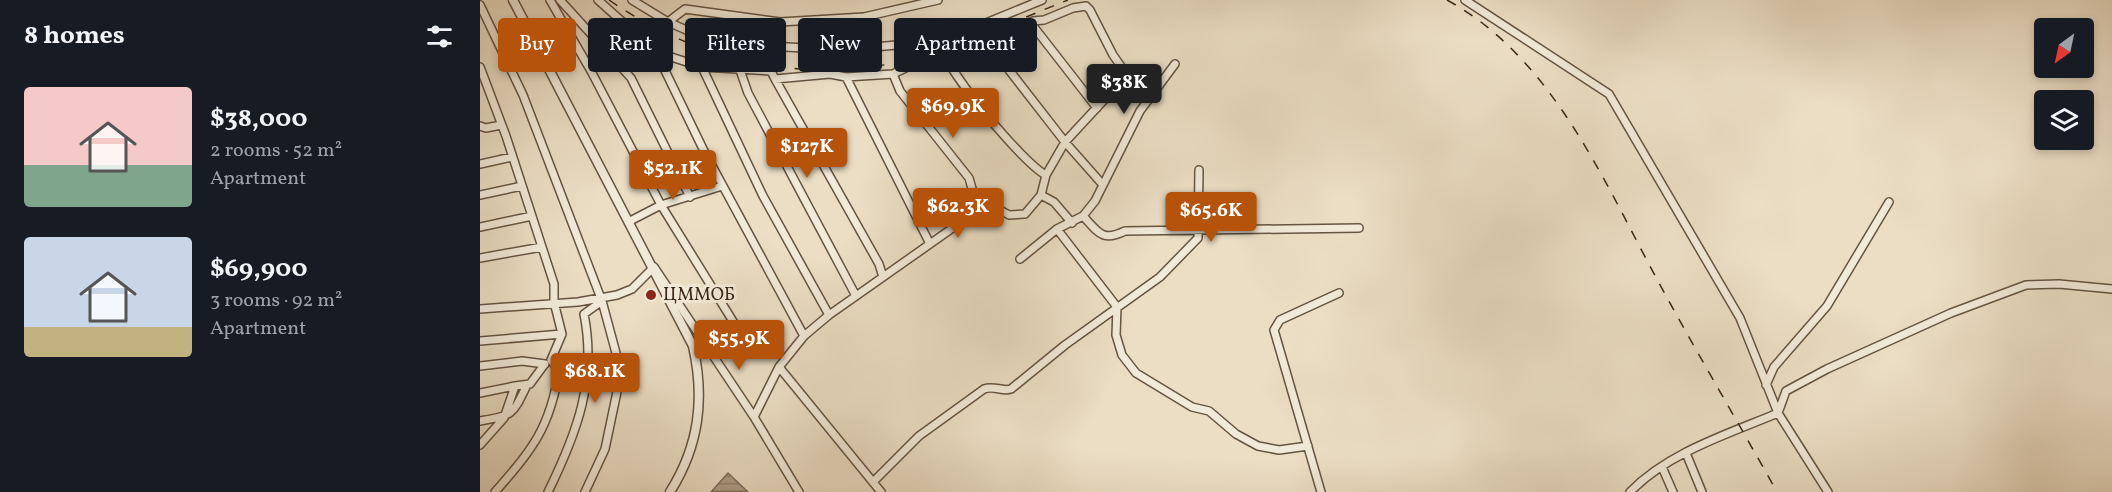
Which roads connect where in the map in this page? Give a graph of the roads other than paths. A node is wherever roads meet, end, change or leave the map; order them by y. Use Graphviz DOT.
graph roads {
  1 [pos="513,0"];
  2 [pos="550,0"];
  3 [pos="561,0"];
  4 [pos="598,0"];
  5 [pos="632,0"];
  6 [pos="687,0"];
  7 [pos="938,0"];
  8 [pos="1042,0"];
  9 [pos="1465,0"];
  10 [pos="480,5"];
  11 [pos="686,9"];
  12 [pos="618,18"];
  13 [pos="661,18"];
  14 [pos="673,18"];
  15 [pos="1037,21"];
  16 [pos="673,24"];
  17 [pos="1037,31"];
  18 [pos="1174,64"];
  19 [pos="480,67"];
  20 [pos="666,72"];
  21 [pos="704,72"];
  22 [pos="741,72"];
  23 [pos="772,72"];
  24 [pos="897,72"];
  25 [pos="954,72"];
  26 [pos="1011,72"];
  27 [pos="893,74"];
  28 [pos="846,77"];
  29 [pos="775,79"];
  30 [pos="1097,108"];
  31 [pos="501,125"];
  32 [pos="482,128"];
  33 [pos="1065,142"];
  34 [pos="512,157"];
  35 [pos="480,164"];
  36 [pos="1199,170"];
  37 [pos="1046,175"];
  38 [pos="1103,184"];
  39 [pos="522,186"];
  40 [pos="722,186"];
  41 [pos="480,195"];
  42 [pos="1041,195"];
  43 [pos="690,197"];
  44 [pos="1889,202"];
  45 [pos="661,205"];
  46 [pos="972,214"];
  47 [pos="532,216"];
  48 [pos="1083,216"];
  49 [pos="630,221"];
  50 [pos="1071,223"];
  51 [pos="480,227"];
  52 [pos="1359,228"];
  53 [pos="1057,229"];
  54 [pos="1200,231"];
  55 [pos="930,244"];
  56 [pos="542,247"];
  57 [pos="480,258"];
  58 [pos="1020,259"];
  59 [pos="654,267"];
  60 [pos="883,277"];
  61 [pos="2112,289"];
  62 [pos="1339,293"];
  63 [pos="856,296"];
  64 [pos="601,299"];
  65 [pos="554,302"];
  66 [pos="1117,307"];
  67 [pos="480,309"];
  68 [pos="829,315"];
  69 [pos="562,334"];
  70 [pos="804,336"];
  71 [pos="704,340"];
  72 [pos="480,341"];
  73 [pos="547,363"];
  74 [pos="480,366"];
  75 [pos="779,367"];
  76 [pos="527,385"];
  77 [pos="1766,385"];
  78 [pos="515,386"];
  79 [pos="480,393"];
  80 [pos="1778,413"];
  81 [pos="754,417"];
  82 [pos="504,418"];
  83 [pos="480,421"];
  84 [pos="480,445"];
  85 [pos="1308,446"];
  86 [pos="1686,453"];
  87 [pos="1662,466"];
  88 [pos="874,481"];
  89 [pos="1638,489"];
  90 [pos="495,492"];
  91 [pos="548,492"];
  92 [pos="585,492"];
  93 [pos="670,492"];
  94 [pos="799,492"];
  95 [pos="881,492"];
  96 [pos="1321,492"];
  97 [pos="1630,492"];
  98 [pos="1673,492"];
  99 [pos="1702,492"];
  100 [pos="1828,492"];
  1 -- 49 [label="street"];
  2 -- 45 [label="street"];
  3 -- 43 [label="street"];
  4 -- 12 [label="street"];
  5 -- 13 [label="street"];
  6 -- 11 [label="street"];
  7 -- 11 [label="street"];
  8 -- 16 [label="street"];
  9 -- 77 [label="street"];
  10 -- 64 [label="street"];
  11 -- 14 [label="street"];
  15 -- 30 [label="street"];
  17 -- 30 [label="street"];
  18 -- 38 [label="street"];
  19 -- 31 [label="street"];
  20 -- 40 [label="street"];
  21 -- 68 [label="street"];
  22 -- 63 [label="street"];
  23 -- 29 [label="street"];
  24 -- 27 [label="street"];
  25 -- 37 [label="street"];
  26 -- 33 [label="street"];
  27 -- 28 [label="street"];
  27 -- 46 [label="street"];
  28 -- 29 [label="street"];
  28 -- 55 [label="street"];
  29 -- 60 [label="street"];
  30 -- 33 [label="street"];
  31 -- 32 [label="street"];
  31 -- 34 [label="street"];
  33 -- 37 [label="street"];
  33 -- 38 [label="street"];
  34 -- 35 [label="street"];
  34 -- 39 [label="street"];
  36 -- 54 [label="street"];
  37 -- 42 [label="street"];
  38 -- 48 [label="street"];
  39 -- 41 [label="street"];
  39 -- 47 [label="street"];
  40 -- 43 [label="street"];
  40 -- 70 [label="street"];
  42 -- 46 [label="street"];
  42 -- 50 [label="street"];
  43 -- 45 [label="street"];
  44 -- 77 [label="street"];
  45 -- 49 [label="street"];
  45 -- 71 [label="street"];
  46 -- 55 [label="street"];
  47 -- 51 [label="street"];
  47 -- 56 [label="street"];
  48 -- 50 [label="street"];
  48 -- 54 [label="street"];
  49 -- 59 [label="street"];
  50 -- 53 [label="street"];
  52 -- 54 [label="street"];
  53 -- 58 [label="street"];
  53 -- 66 [label="street"];
  54 -- 66 [label="street"];
  55 -- 60 [label="street"];
  56 -- 57 [label="street"];
  56 -- 65 [label="street"];
  59 -- 64 [label="street"];
  59 -- 71 [label="street"];
  59 -- 93 [label="street"];
  60 -- 63 [label="street"];
  61 -- 80 [label="street"];
  62 -- 85 [label="street"];
  63 -- 68 [label="street"];
  64 -- 65 [label="street"];
  64 -- 91 [label="street"];
  64 -- 92 [label="street"];
  65 -- 67 [label="street"];
  65 -- 69 [label="street"];
  66 -- 85 [label="street"];
  66 -- 88 [label="street"];
  68 -- 70 [label="street"];
  69 -- 72 [label="street"];
  69 -- 73 [label="street"];
  70 -- 75 [label="street"];
  71 -- 81 [label="street"];
  73 -- 74 [label="street"];
  73 -- 76 [label="street"];
  73 -- 90 [label="street"];
  75 -- 81 [label="street"];
  75 -- 88 [label="street"];
  76 -- 78 [label="street"];
  76 -- 82 [label="street"];
  77 -- 80 [label="street"];
  78 -- 79 [label="street"];
  78 -- 82 [label="street"];
  80 -- 86 [label="street"];
  80 -- 100 [label="street"];
  81 -- 94 [label="street"];
  82 -- 83 [label="street"];
  82 -- 84 [label="street"];
  85 -- 96 [label="street"];
  86 -- 87 [label="street"];
  86 -- 99 [label="street"];
  87 -- 89 [label="street"];
  87 -- 98 [label="street"];
  88 -- 95 [label="street"];
  89 -- 97 [label="street"];
}
